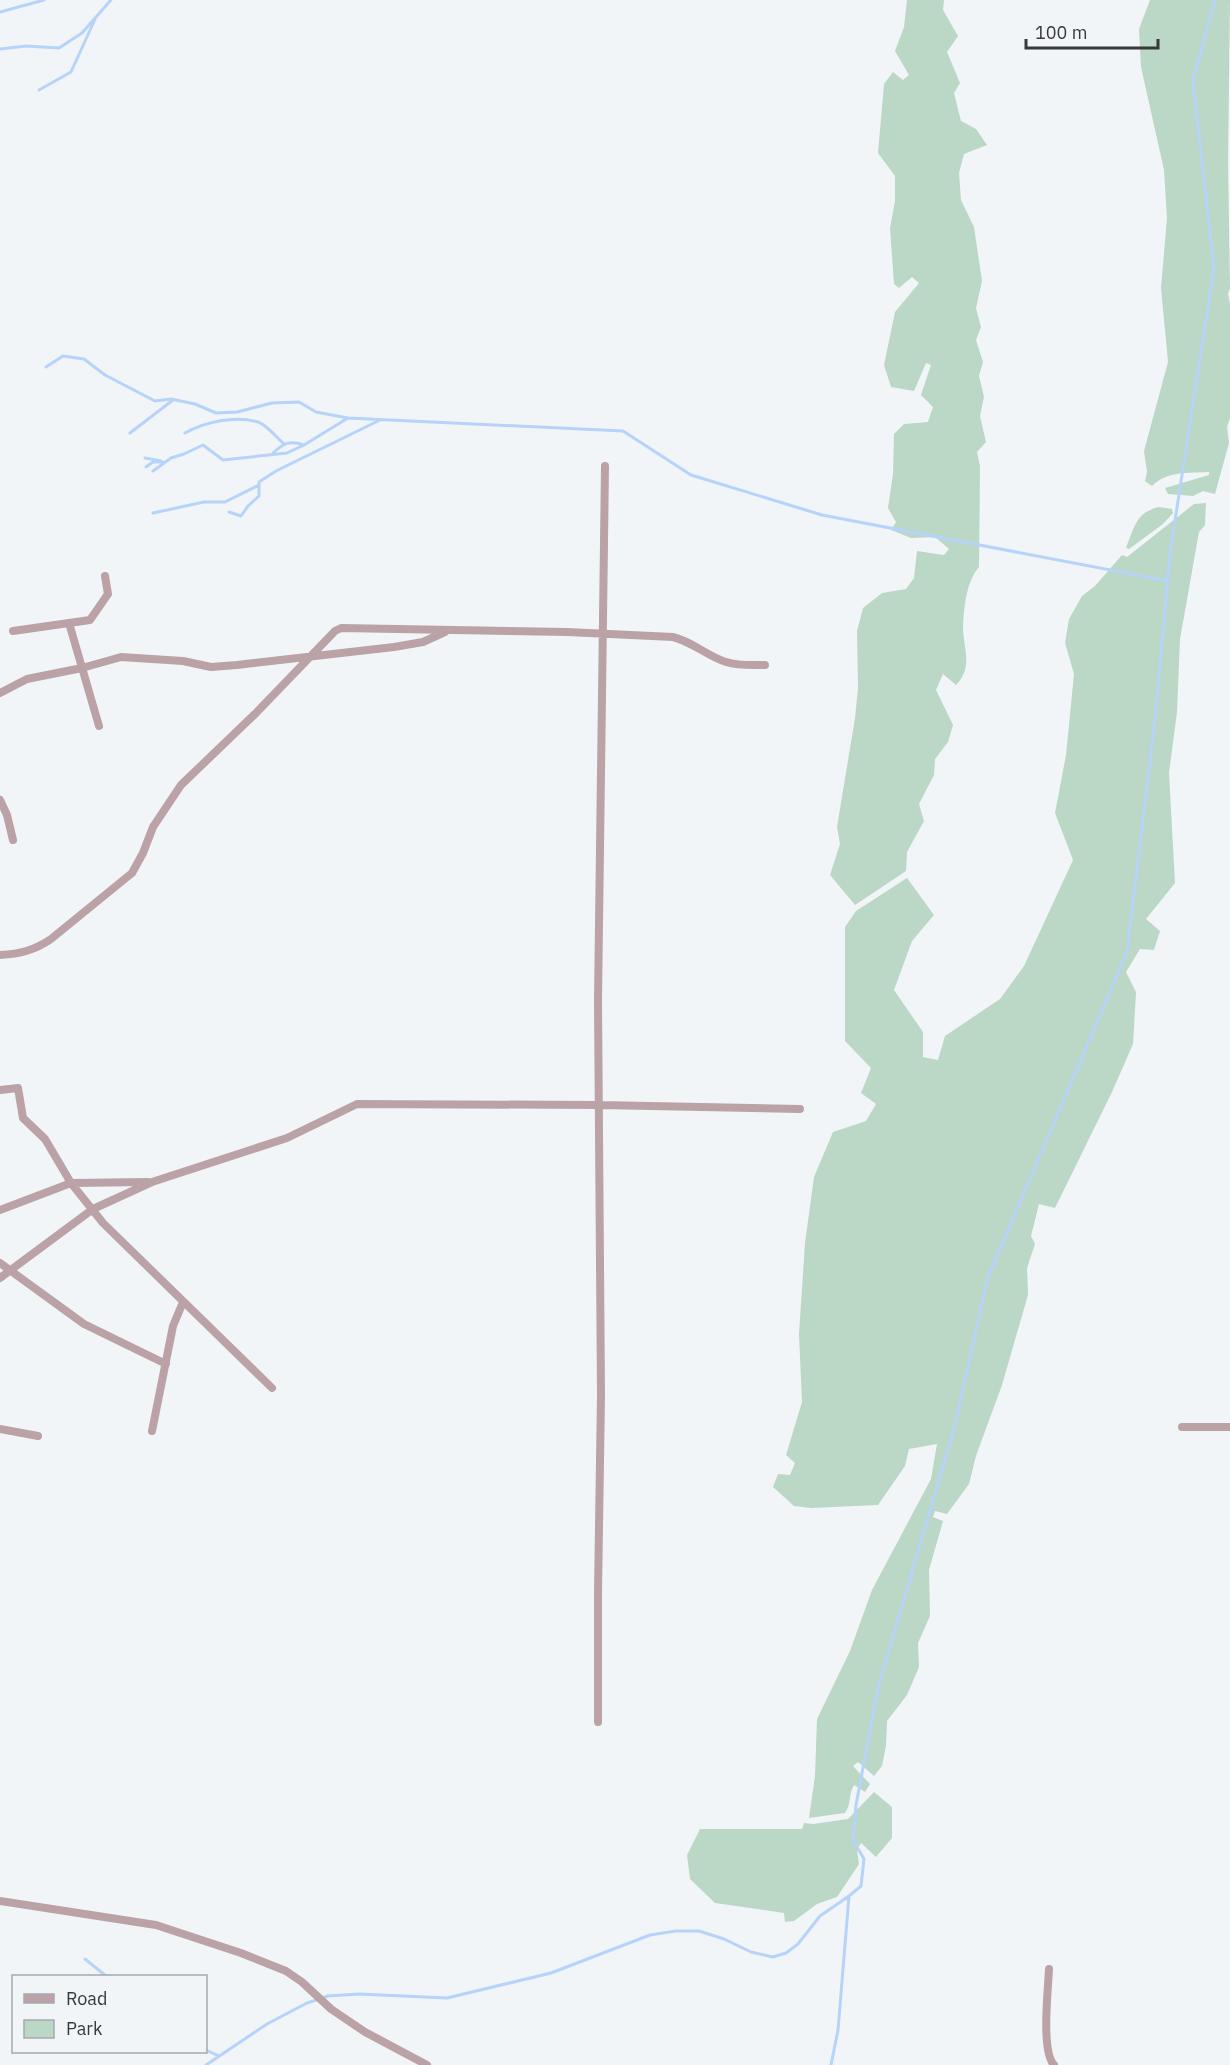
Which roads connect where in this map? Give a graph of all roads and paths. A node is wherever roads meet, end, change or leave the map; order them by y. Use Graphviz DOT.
graph roads {
  1 [pos="605,466"];
  2 [pos="105,576"];
  3 [pos="69,622"];
  4 [pos="12,631"];
  5 [pos="447,631"];
  6 [pos="603,634"];
  7 [pos="311,657"];
  8 [pos="765,665"];
  9 [pos="82,668"];
  10 [pos="0,693"];
  11 [pos="99,726"];
  12 [pos="0,800"];
  13 [pos="13,840"];
  14 [pos="0,955"];
  15 [pos="0,1090"];
  16 [pos="600,1105"];
  17 [pos="800,1109"];
  18 [pos="152,1182"];
  19 [pos="70,1183"];
  20 [pos="93,1209"];
  21 [pos="0,1210"];
  22 [pos="0,1263"];
  23 [pos="11,1271"];
  24 [pos="0,1278"];
  25 [pos="183,1302"];
  26 [pos="166,1364"];
  27 [pos="272,1388"];
  28 [pos="1182,1427"];
  29 [pos="1230,1428"];
  30 [pos="0,1429"];
  31 [pos="152,1431"];
  32 [pos="38,1436"];
  33 [pos="598,1722"];
  34 [pos="0,1901"];
  35 [pos="1049,1970"];
  36 [pos="427,2065"];
  37 [pos="1054,2065"];
  1 -- 6 [label="street"];
  2 -- 3 [label="street"];
  3 -- 4 [label="street"];
  3 -- 9 [label="street"];
  5 -- 6 [label="street"];
  5 -- 7 [label="street"];
  5 -- 7 [label="street"];
  6 -- 8 [label="street"];
  6 -- 16 [label="street"];
  7 -- 9 [label="street"];
  7 -- 14 [label="street"];
  9 -- 10 [label="street"];
  9 -- 11 [label="street"];
  12 -- 13 [label="street"];
  15 -- 19 [label="street"];
  16 -- 17 [label="street"];
  16 -- 18 [label="street"];
  16 -- 33 [label="street"];
  18 -- 19 [label="street"];
  18 -- 20 [label="street"];
  19 -- 20 [label="street"];
  19 -- 21 [label="street"];
  20 -- 23 [label="street"];
  20 -- 25 [label="street"];
  22 -- 23 [label="street"];
  23 -- 24 [label="street"];
  23 -- 26 [label="street"];
  25 -- 26 [label="street"];
  25 -- 27 [label="street"];
  26 -- 31 [label="street"];
  28 -- 29 [label="street"];
  30 -- 32 [label="street"];
  34 -- 36 [label="street"];
  35 -- 37 [label="street"];
}
